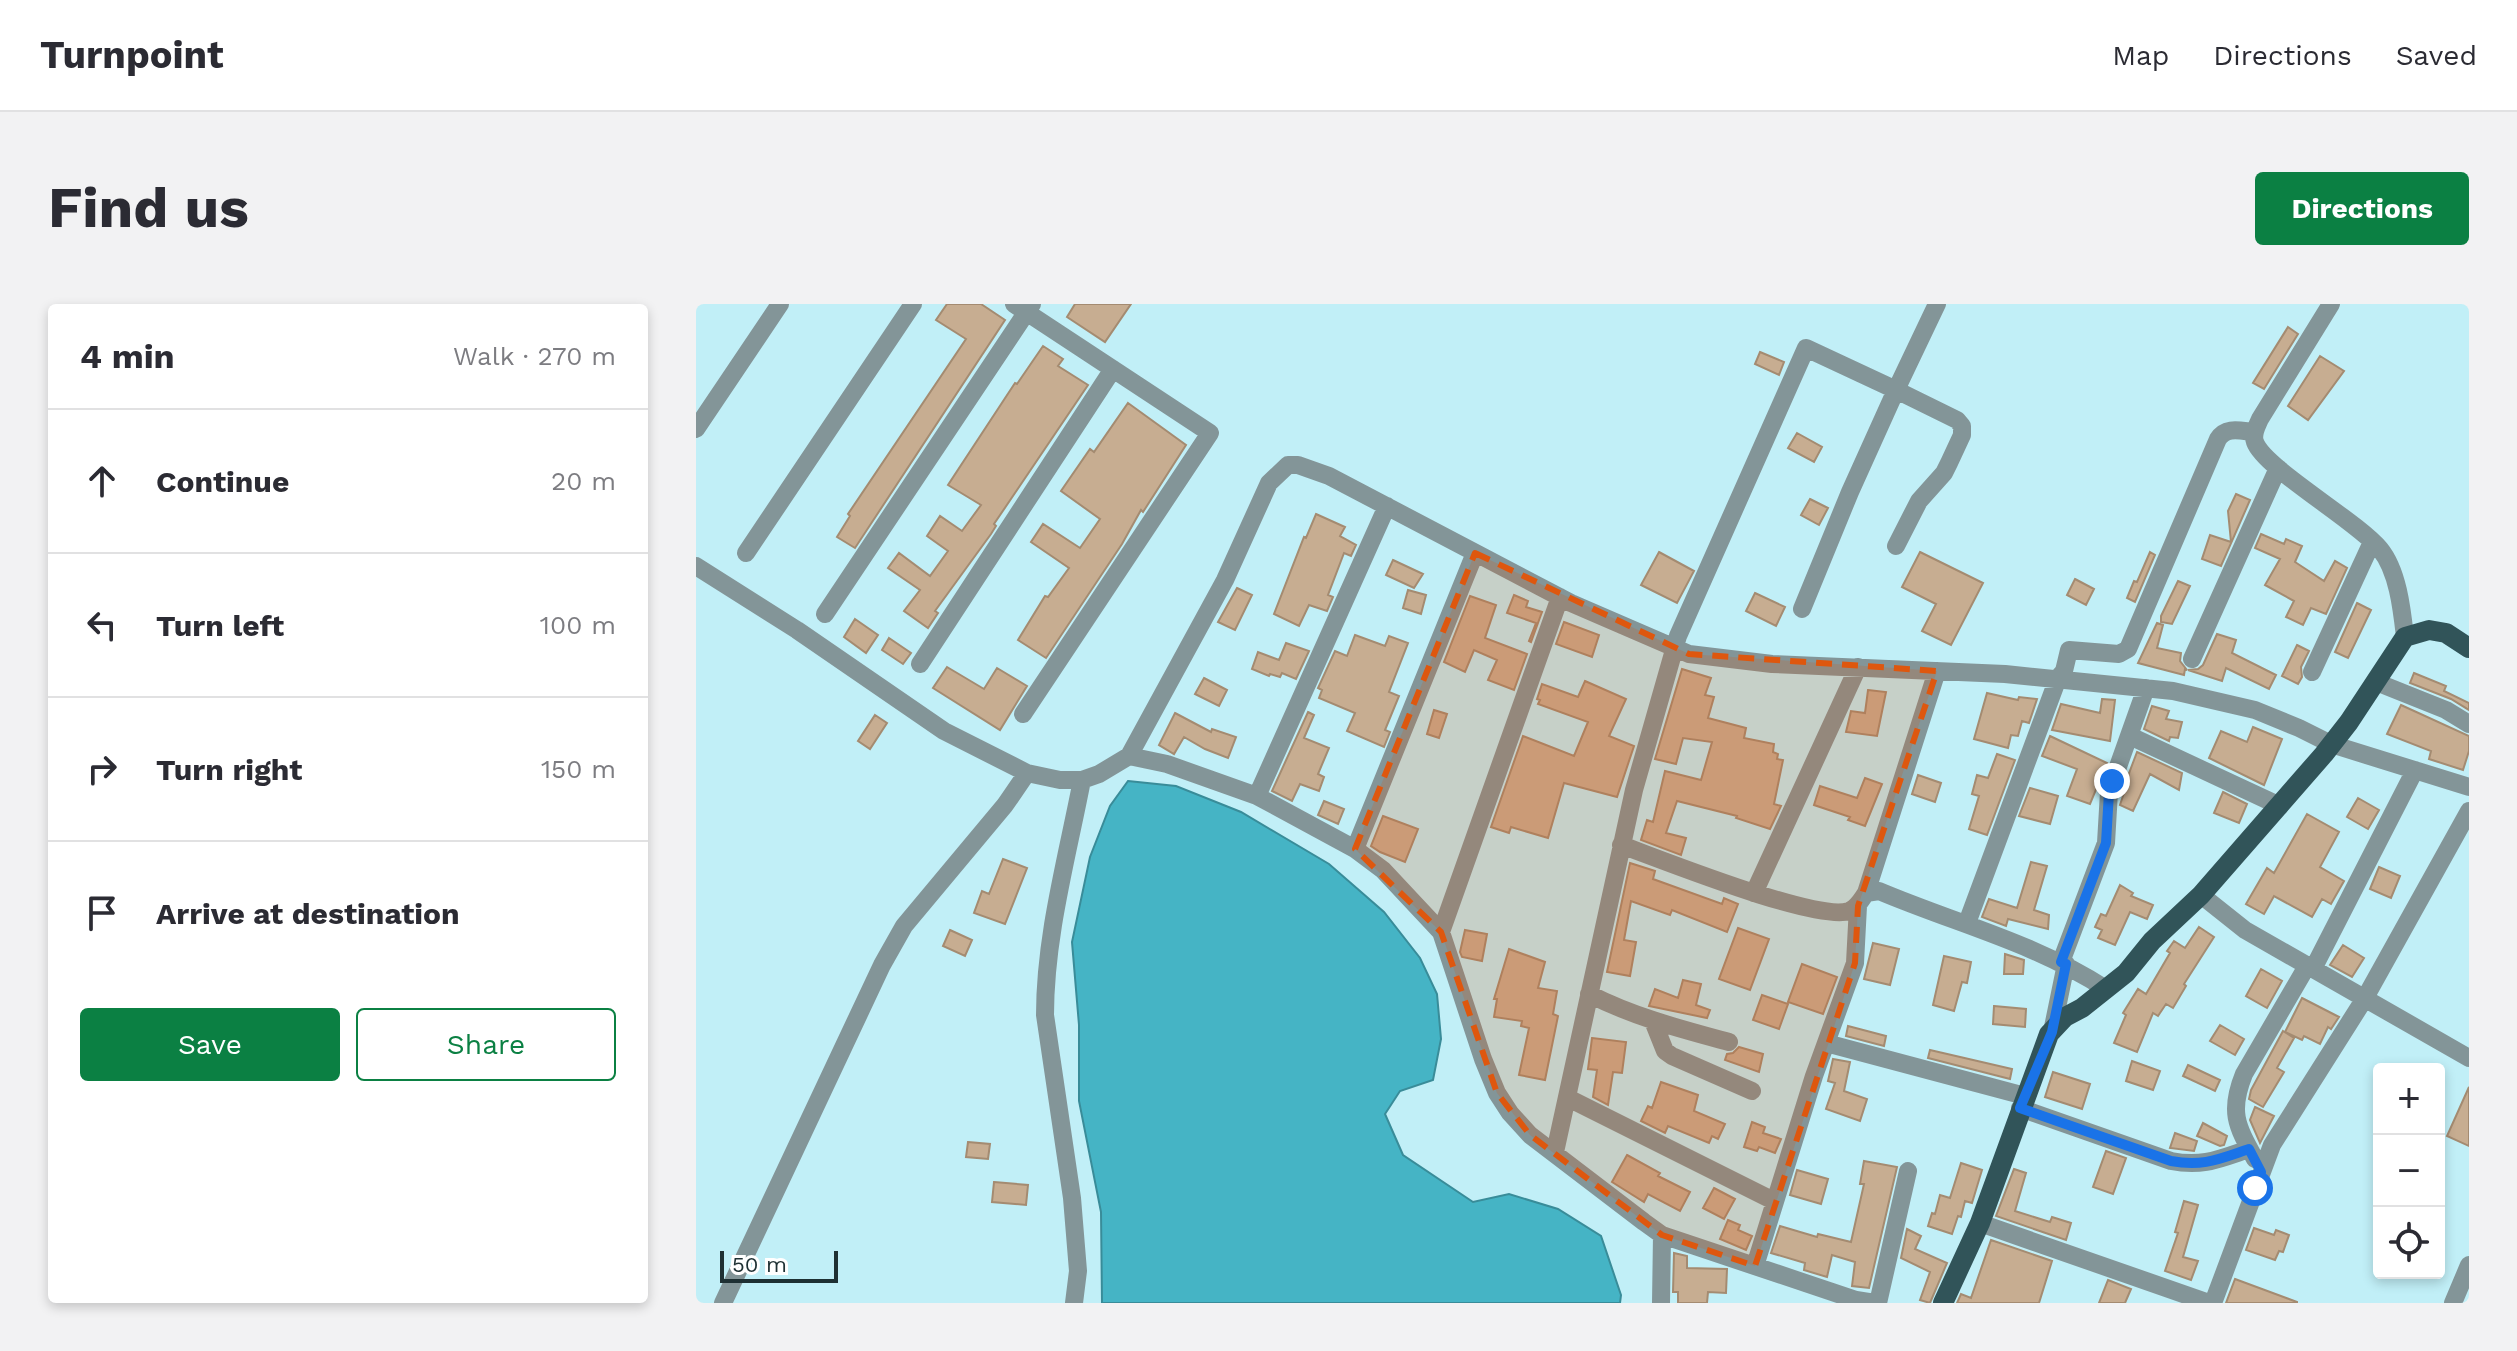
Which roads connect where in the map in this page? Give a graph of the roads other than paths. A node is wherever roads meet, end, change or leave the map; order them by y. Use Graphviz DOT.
graph roads {
  1 [pos="780,304"];
  2 [pos="913,304"];
  3 [pos="1937,304"];
  4 [pos="2331,304"];
  5 [pos="1024,307"];
  6 [pos="1113,369"];
  7 [pos="1896,390"];
  8 [pos="696,429"];
  9 [pos="2254,432"];
  10 [pos="2278,468"];
  11 [pos="1387,506"];
  12 [pos="2372,542"];
  13 [pos="1896,546"];
  14 [pos="746,553"];
  15 [pos="1475,553"];
  16 [pos="696,566"];
  17 [pos="1560,597"];
  18 [pos="1802,609"];
  19 [pos="825,614"];
  20 [pos="2405,637"];
  21 [pos="2469,648"];
  22 [pos="1674,649"];
  23 [pos="2192,659"];
  24 [pos="920,664"];
  25 [pos="1858,667"];
  26 [pos="2063,668"];
  27 [pos="1937,671"];
  28 [pos="2312,672"];
  29 [pos="2376,682"];
  30 [pos="2146,688"];
  31 [pos="1023,714"];
  32 [pos="2469,724"];
  33 [pos="2130,736"];
  34 [pos="2331,744"];
  35 [pos="1129,756"];
  36 [pos="2415,770"];
  37 [pos="1027,773"];
  38 [pos="1082,780"];
  39 [pos="2469,787"];
  40 [pos="1257,796"];
  41 [pos="2280,806"];
  42 [pos="2469,811"];
  43 [pos="1621,845"];
  44 [pos="1355,849"];
  45 [pos="1754,893"];
  46 [pos="2201,895"];
  47 [pos="1862,899"];
  48 [pos="1967,923"];
  49 [pos="1441,932"];
  50 [pos="2063,963"];
  51 [pos="2310,967"];
  52 [pos="2106,989"];
  53 [pos="1589,994"];
  54 [pos="2365,998"];
  55 [pos="1653,1021"];
  56 [pos="2052,1032"];
  57 [pos="1729,1042"];
  58 [pos="1826,1043"];
  59 [pos="2469,1058"];
  60 [pos="1752,1091"];
  61 [pos="1568,1098"];
  62 [pos="2023,1102"];
  63 [pos="2249,1149"];
  64 [pos="1555,1152"];
  65 [pos="1908,1171"];
  66 [pos="2261,1172"];
  67 [pos="1774,1201"];
  68 [pos="1980,1223"];
  69 [pos="1662,1235"];
  70 [pos="2469,1265"];
  71 [pos="1755,1266"];
  72 [pos="1866,1302"];
  73 [pos="723,1303"];
  74 [pos="1074,1303"];
  75 [pos="1661,1303"];
  76 [pos="1943,1303"];
  77 [pos="2211,1303"];
  78 [pos="2453,1303"];
  1 -- 8 [label="street"];
  2 -- 14 [label="street"];
  3 -- 7 [label="street"];
  4 -- 9 [label="street"];
  5 -- 6 [label="street"];
  5 -- 19 [label="street"];
  6 -- 24 [label="street"];
  6 -- 31 [label="street"];
  7 -- 13 [label="street"];
  7 -- 18 [label="street"];
  7 -- 22 [label="street"];
  9 -- 10 [label="street"];
  9 -- 26 [label="street"];
  10 -- 12 [label="street"];
  10 -- 23 [label="street"];
  11 -- 15 [label="street"];
  11 -- 35 [label="street"];
  11 -- 40 [label="street"];
  12 -- 20 [label="street"];
  12 -- 28 [label="street"];
  15 -- 17 [label="street"];
  15 -- 44 [label="street"];
  16 -- 37 [label="street"];
  17 -- 22 [label="street"];
  17 -- 49 [label="street"];
  20 -- 21 [label="main road"];
  20 -- 29 [label="main road"];
  22 -- 25 [label="street"];
  22 -- 43 [label="street"];
  25 -- 27 [label="street"];
  25 -- 45 [label="street"];
  26 -- 27 [label="street"];
  26 -- 30 [label="street"];
  26 -- 48 [label="street"];
  27 -- 47 [label="street"];
  29 -- 32 [label="street"];
  29 -- 34 [label="main road"];
  30 -- 33 [label="street"];
  30 -- 34 [label="street"];
  33 -- 41 [label="street"];
  33 -- 50 [label="street"];
  34 -- 36 [label="street"];
  34 -- 41 [label="main road"];
  35 -- 38 [label="street"];
  35 -- 40 [label="street"];
  36 -- 39 [label="street"];
  36 -- 51 [label="street"];
  37 -- 38 [label="street"];
  37 -- 73 [label="street"];
  38 -- 74 [label="street"];
  40 -- 44 [label="street"];
  41 -- 46 [label="main road"];
  42 -- 54 [label="street"];
  43 -- 45 [label="street"];
  43 -- 53 [label="street"];
  44 -- 49 [label="street"];
  45 -- 47 [label="street"];
  46 -- 51 [label="street"];
  46 -- 52 [label="main road"];
  47 -- 48 [label="street"];
  47 -- 58 [label="street"];
  48 -- 50 [label="street"];
  49 -- 64 [label="street"];
  50 -- 52 [label="street"];
  50 -- 56 [label="street"];
  51 -- 54 [label="street"];
  51 -- 63 [label="street"];
  52 -- 56 [label="main road"];
  53 -- 55 [label="street"];
  53 -- 61 [label="street"];
  54 -- 59 [label="street"];
  54 -- 66 [label="street"];
  55 -- 57 [label="street"];
  55 -- 60 [label="street"];
  56 -- 62 [label="main road"];
  58 -- 62 [label="street"];
  58 -- 67 [label="street"];
  61 -- 64 [label="street"];
  61 -- 67 [label="street"];
  62 -- 63 [label="street"];
  62 -- 68 [label="main road"];
  63 -- 66 [label="street"];
  64 -- 69 [label="street"];
  65 -- 72 [label="street"];
  66 -- 77 [label="street"];
  67 -- 71 [label="street"];
  68 -- 76 [label="main road"];
  68 -- 77 [label="street"];
  69 -- 71 [label="street"];
  69 -- 75 [label="street"];
  70 -- 78 [label="street"];
  71 -- 72 [label="street"];
}
